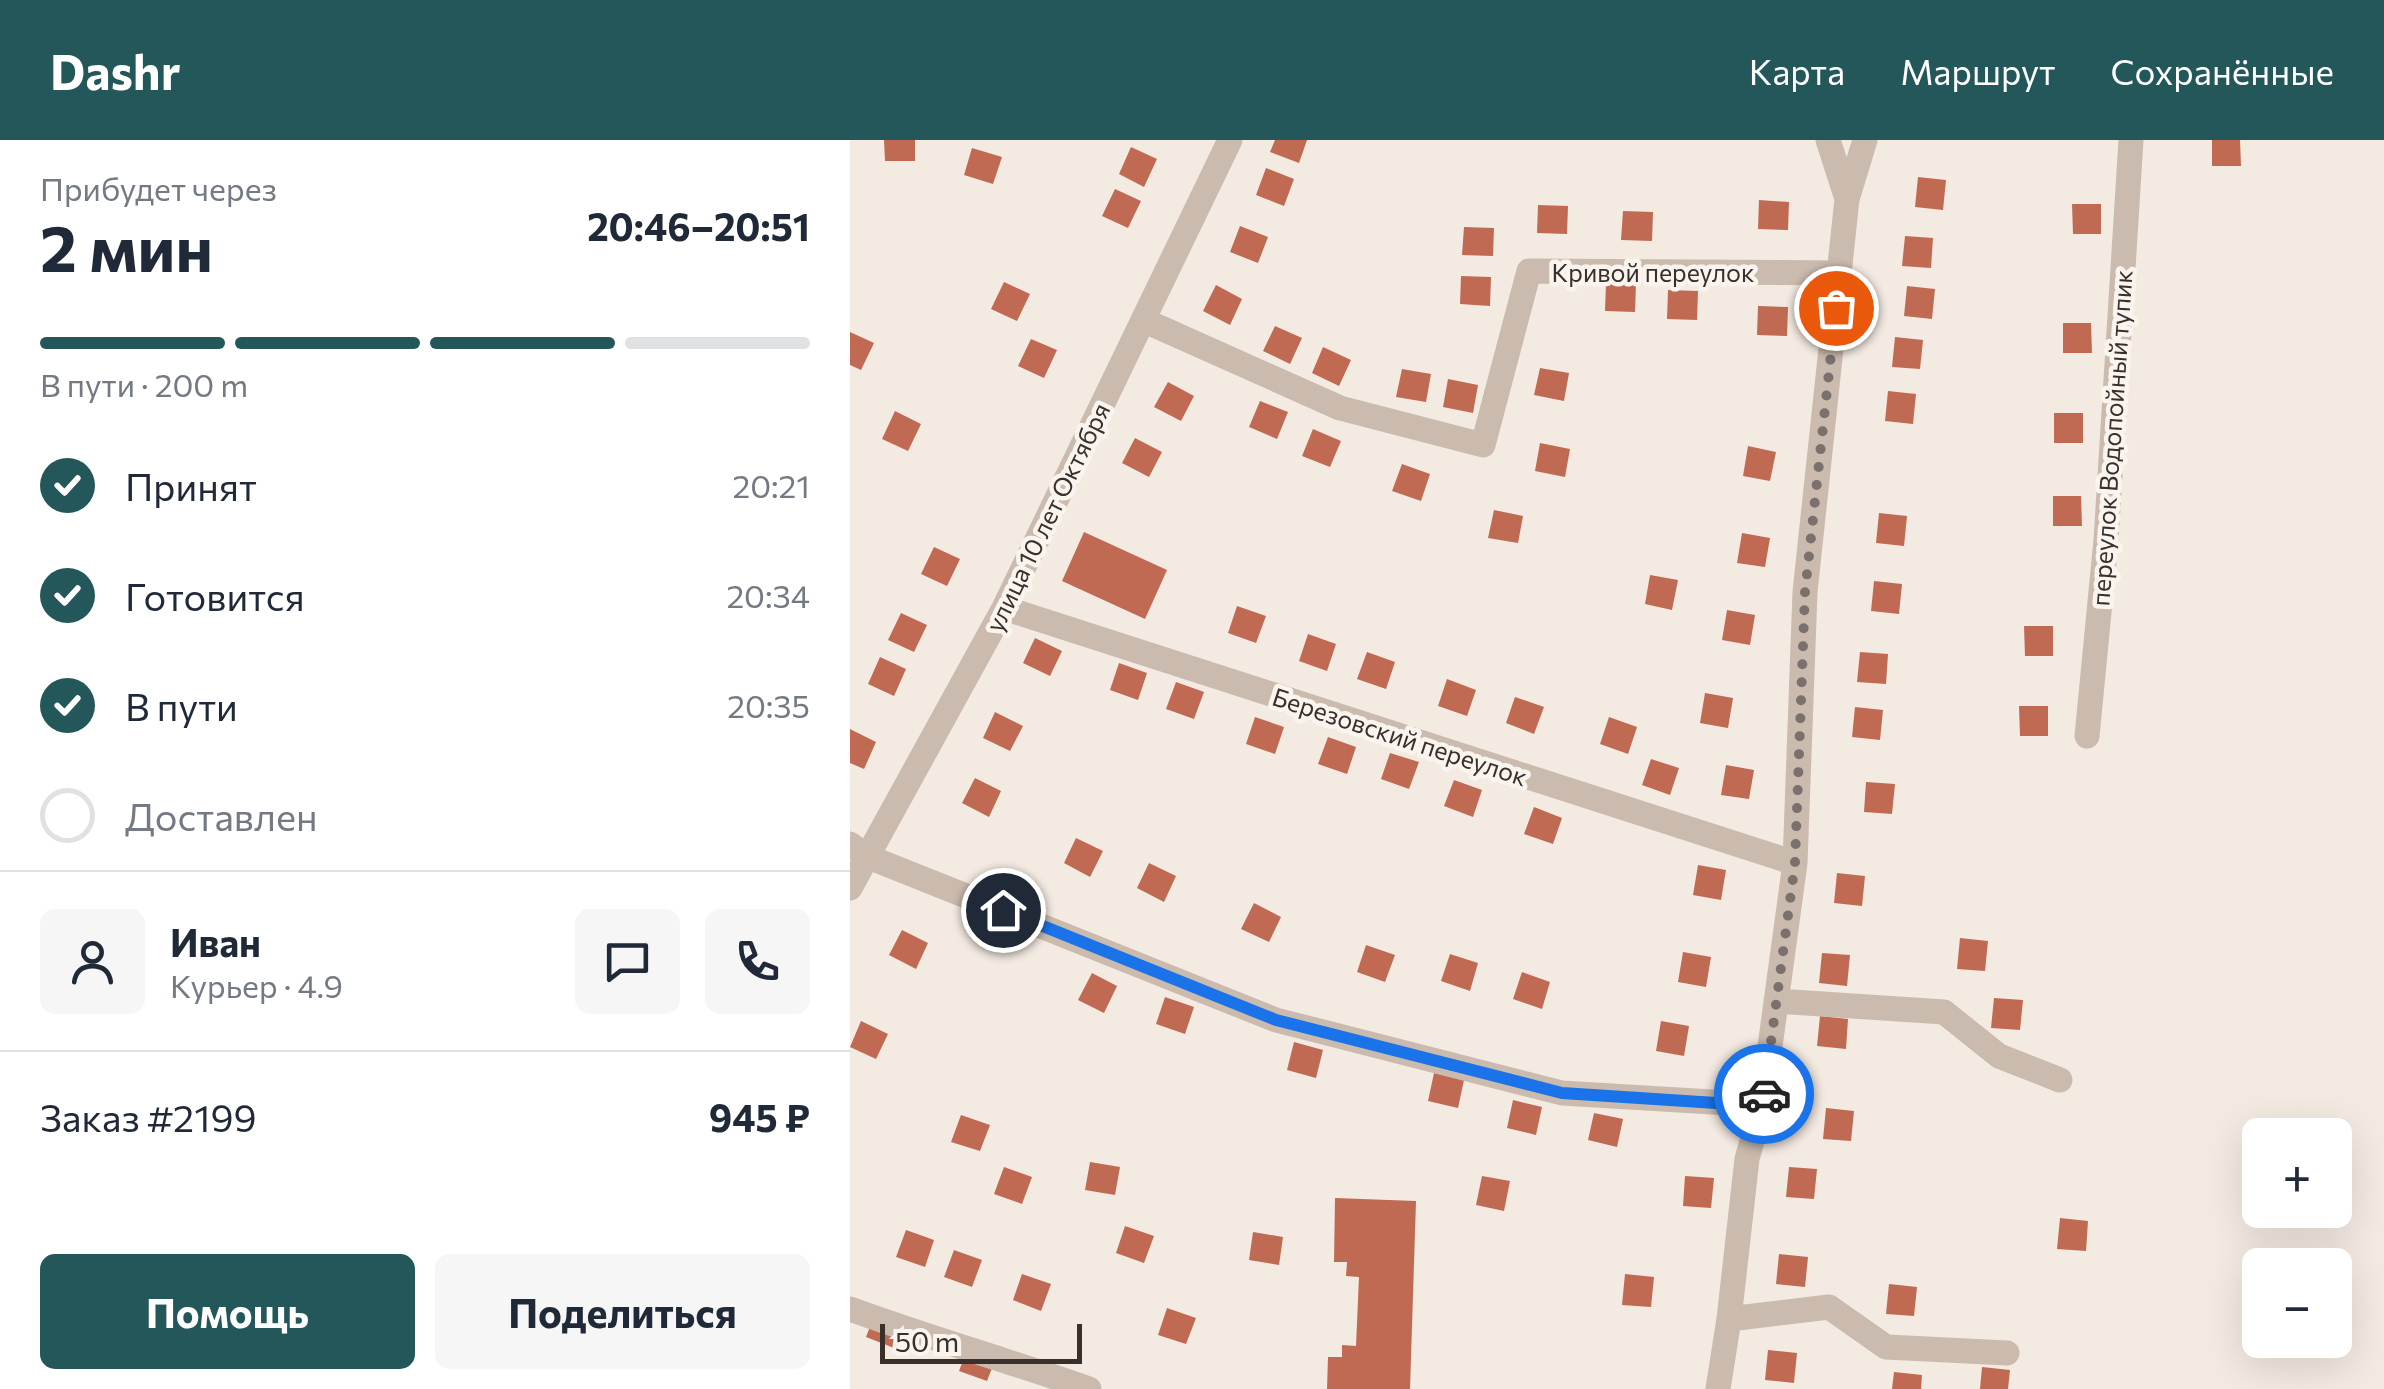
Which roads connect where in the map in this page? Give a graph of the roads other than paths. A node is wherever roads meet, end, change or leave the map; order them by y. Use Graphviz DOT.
graph roads {
  1 [pos="1230,140"];
  2 [pos="1828,140"];
  3 [pos="1865,140"];
  4 [pos="2132,140"];
  5 [pos="1848,199"];
  6 [pos="1840,273"];
  7 [pos="1143,320"];
  8 [pos="1004,608"];
  9 [pos="2087,736"];
  10 [pos="858,850"];
  11 [pos="1795,863"];
  12 [pos="850,888"];
  13 [pos="1776,1002"];
  14 [pos="2060,1080"];
  15 [pos="1762,1106"];
  16 [pos="850,1308"];
  17 [pos="1730,1318"];
  18 [pos="2007,1353"];
  19 [pos="1090,1389"];
  20 [pos="1718,1389"];
  1 -- 7 [label="street, улица 10 лет Октября"];
  2 -- 5 [label="street"];
  3 -- 5 [label="street"];
  4 -- 9 [label="street, переулок Водопойный тупик"];
  5 -- 6 [label="street"];
  6 -- 7 [label="street, Кривой переулок"];
  6 -- 11 [label="street"];
  7 -- 8 [label="street, улица 10 лет Октября"];
  8 -- 10 [label="street, улица 10 лет Октября"];
  8 -- 11 [label="street, Березовский переулок"];
  10 -- 12 [label="street, улица 10 лет Октября"];
  10 -- 15 [label="street"];
  11 -- 13 [label="street"];
  13 -- 14 [label="street"];
  13 -- 15 [label="street"];
  15 -- 17 [label="street"];
  16 -- 19 [label="street"];
  17 -- 18 [label="street"];
  17 -- 20 [label="street"];
}
